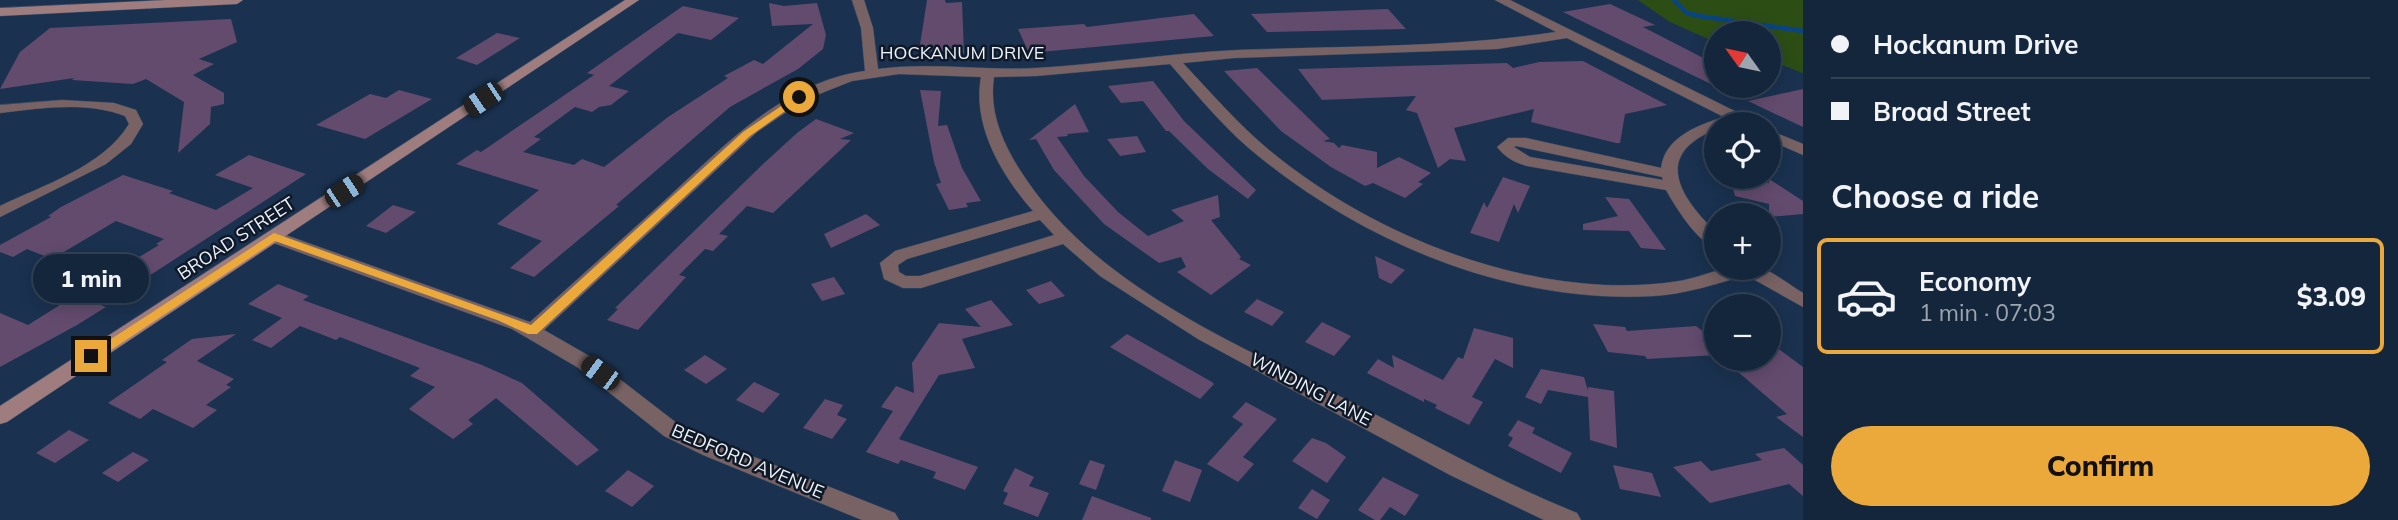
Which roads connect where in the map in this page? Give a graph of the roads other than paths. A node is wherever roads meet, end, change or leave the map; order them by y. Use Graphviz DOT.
graph roads {
  1 [pos="237,0"];
  2 [pos="634,0"];
  3 [pos="858,0"];
  4 [pos="1501,0"];
  5 [pos="0,12"];
  6 [pos="1568,34"];
  7 [pos="1173,59"];
  8 [pos="872,72"];
  9 [pos="988,73"];
  10 [pos="0,108"];
  11 [pos="1725,112"];
  12 [pos="1704,131"];
  13 [pos="1781,140"];
  14 [pos="1803,150"];
  15 [pos="1670,180"];
  16 [pos="0,212"];
  17 [pos="1042,214"];
  18 [pos="1704,229"];
  19 [pos="274,237"];
  20 [pos="1066,237"];
  21 [pos="1705,280"];
  22 [pos="1769,280"];
  23 [pos="1803,300"];
  24 [pos="532,331"];
  25 [pos="0,416"];
  26 [pos="887,520"];
  27 [pos="1569,520"];
  1 -- 5 [label="street"];
  2 -- 19 [label="street, BROAD STREET"];
  3 -- 8 [label="street"];
  4 -- 6 [label="street"];
  6 -- 7 [label="street, HOCKANUM DRIVE"];
  6 -- 11 [label="street"];
  7 -- 9 [label="street, HOCKANUM DRIVE"];
  7 -- 21 [label="street"];
  8 -- 9 [label="street, HOCKANUM DRIVE"];
  8 -- 24 [label="street, HOCKANUM DRIVE"];
  9 -- 17 [label="street, WINDING LANE"];
  10 -- 16 [label="street"];
  12 -- 15 [label="street"];
  13 -- 14 [label="street"];
  15 -- 15 [label="street"];
  15 -- 18 [label="street"];
  17 -- 20 [label="street, WINDING LANE"];
  17 -- 20 [label="street"];
  19 -- 24 [label="street, BEDFORD AVENUE"];
  19 -- 25 [label="street, BROAD STREET"];
  20 -- 27 [label="street, WINDING LANE"];
  22 -- 23 [label="street"];
  24 -- 26 [label="street, BEDFORD AVENUE"];
}
